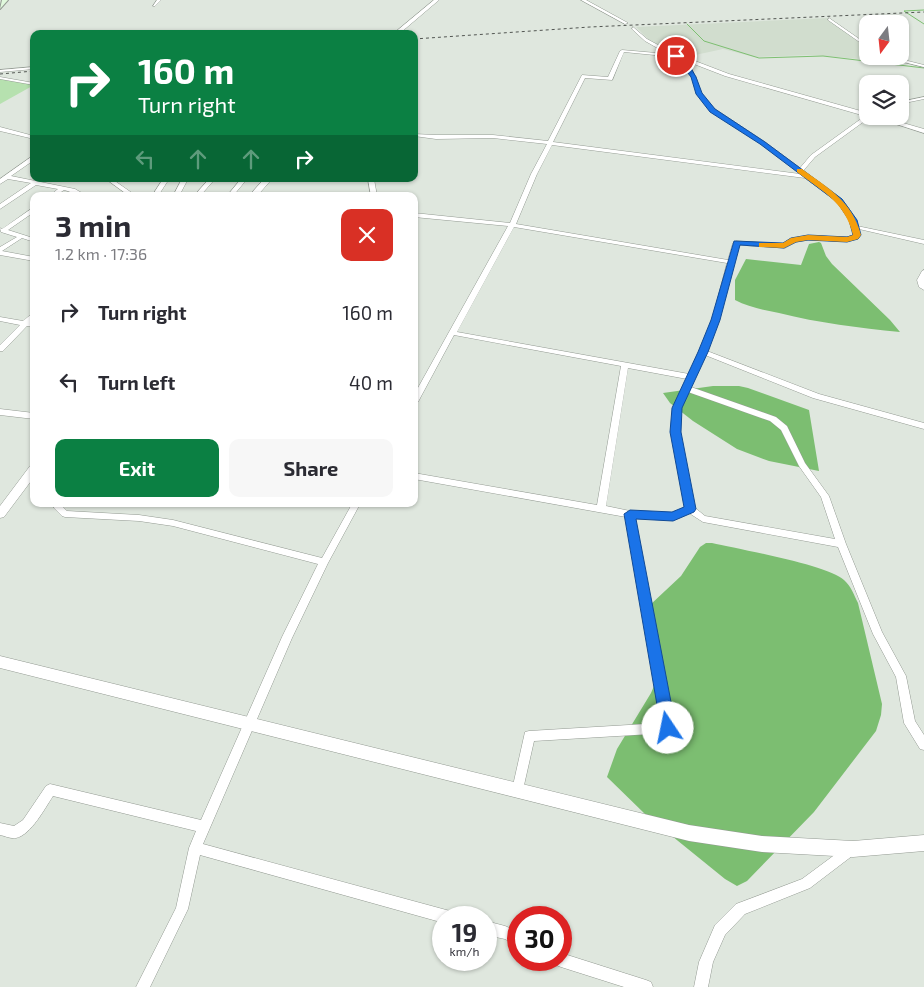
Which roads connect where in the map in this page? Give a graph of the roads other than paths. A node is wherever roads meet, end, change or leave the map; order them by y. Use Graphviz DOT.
graph roads {
  1 [pos="5,0"];
  2 [pos="159,0"];
  3 [pos="437,0"];
  4 [pos="583,0"];
  5 [pos="589,2"];
  6 [pos="154,5"];
  7 [pos="0,7"];
  8 [pos="829,19"];
  9 [pos="626,23"];
  10 [pos="633,28"];
  11 [pos="400,30"];
  12 [pos="859,41"];
  13 [pos="676,56"];
  14 [pos="909,63"];
  15 [pos="924,66"];
  16 [pos="30,68"];
  17 [pos="0,71"];
  18 [pos="0,78"];
  19 [pos="30,83"];
  20 [pos="924,98"];
  21 [pos="909,101"];
  22 [pos="859,113"];
  23 [pos="859,123"];
  24 [pos="906,125"];
  25 [pos="0,129"];
  26 [pos="924,130"];
  27 [pos="418,136"];
  28 [pos="30,137"];
  29 [pos="549,143"];
  30 [pos="30,160"];
  31 [pos="800,171"];
  32 [pos="0,174"];
  33 [pos="8,176"];
  34 [pos="808,177"];
  35 [pos="0,182"];
  36 [pos="30,182"];
  37 [pos="30,182"];
  38 [pos="113,182"];
  39 [pos="209,182"];
  40 [pos="242,182"];
  41 [pos="265,182"];
  42 [pos="34,183"];
  43 [pos="63,188"];
  44 [pos="58,192"];
  45 [pos="77,192"];
  46 [pos="124,192"];
  47 [pos="201,192"];
  48 [pos="233,192"];
  49 [pos="257,192"];
  50 [pos="0,207"];
  51 [pos="30,212"];
  52 [pos="418,215"];
  53 [pos="512,225"];
  54 [pos="856,228"];
  55 [pos="2,231"];
  56 [pos="22,236"];
  57 [pos="30,239"];
  58 [pos="924,242"];
  59 [pos="0,252"];
  60 [pos="30,258"];
  61 [pos="730,262"];
  62 [pos="924,272"];
  63 [pos="924,288"];
  64 [pos="30,318"];
  65 [pos="0,319"];
  66 [pos="26,323"];
  67 [pos="30,324"];
  68 [pos="453,333"];
  69 [pos="0,348"];
  70 [pos="703,352"];
  71 [pos="624,365"];
  72 [pos="691,377"];
  73 [pos="686,388"];
  74 [pos="418,395"];
  75 [pos="0,412"];
  76 [pos="30,416"];
  77 [pos="924,426"];
  78 [pos="30,474"];
  79 [pos="418,477"];
  80 [pos="58,507"];
  81 [pos="354,507"];
  82 [pos="690,509"];
  83 [pos="601,510"];
  84 [pos="0,514"];
  85 [pos="630,514"];
  86 [pos="841,544"];
  87 [pos="324,562"];
  88 [pos="0,662"];
  89 [pos="249,725"];
  90 [pos="924,745"];
  91 [pos="518,790"];
  92 [pos="203,827"];
  93 [pos="0,830"];
  94 [pos="924,842"];
  95 [pos="195,848"];
  96 [pos="853,849"];
  97 [pos="432,913"];
  98 [pos="572,963"];
  99 [pos="143,987"];
  100 [pos="646,987"];
  101 [pos="702,987"];
  1 -- 7 [label="main road"];
  2 -- 6 [label="street"];
  3 -- 11 [label="street"];
  4 -- 5 [label="street"];
  5 -- 9 [label="street"];
  8 -- 12 [label="street"];
  10 -- 13 [label="street"];
  13 -- 22 [label="street"];
  13 -- 29 [label="street"];
  13 -- 31 [label="street"];
  14 -- 15 [label="street"];
  16 -- 17 [label="street"];
  18 -- 19 [label="street"];
  20 -- 21 [label="street"];
  23 -- 31 [label="street"];
  24 -- 26 [label="street"];
  25 -- 28 [label="street"];
  27 -- 29 [label="street"];
  29 -- 34 [label="street"];
  29 -- 53 [label="street"];
  30 -- 33 [label="street"];
  31 -- 34 [label="street"];
  32 -- 33 [label="street"];
  33 -- 35 [label="street"];
  33 -- 37 [label="street"];
  34 -- 54 [label="street"];
  36 -- 42 [label="street"];
  38 -- 46 [label="street"];
  39 -- 47 [label="street"];
  40 -- 48 [label="street"];
  41 -- 49 [label="street"];
  42 -- 43 [label="street"];
  42 -- 50 [label="street"];
  43 -- 44 [label="street"];
  43 -- 45 [label="street"];
  51 -- 55 [label="street"];
  52 -- 53 [label="street"];
  53 -- 61 [label="street"];
  53 -- 68 [label="street"];
  54 -- 58 [label="street"];
  54 -- 61 [label="street"];
  55 -- 56 [label="street"];
  56 -- 57 [label="street"];
  56 -- 59 [label="street"];
  59 -- 60 [label="street"];
  61 -- 70 [label="street"];
  62 -- 63 [label="street"];
  64 -- 66 [label="street"];
  65 -- 66 [label="street"];
  66 -- 67 [label="street"];
  66 -- 69 [label="street"];
  68 -- 71 [label="street"];
  68 -- 74 [label="street"];
  70 -- 72 [label="street"];
  70 -- 77 [label="street"];
  71 -- 72 [label="street"];
  71 -- 83 [label="street"];
  72 -- 73 [label="street"];
  73 -- 82 [label="street"];
  73 -- 86 [label="street"];
  75 -- 76 [label="street"];
  78 -- 84 [label="street"];
  79 -- 83 [label="street"];
  80 -- 87 [label="street"];
  81 -- 87 [label="street"];
  82 -- 85 [label="street"];
  82 -- 86 [label="street"];
  83 -- 85 [label="street"];
  85 -- 91 [label="street"];
  86 -- 90 [label="street"];
  87 -- 89 [label="street"];
  88 -- 89 [label="street"];
  89 -- 91 [label="street"];
  89 -- 92 [label="street"];
  91 -- 96 [label="street"];
  92 -- 93 [label="street"];
  92 -- 95 [label="street"];
  94 -- 96 [label="street"];
  95 -- 97 [label="street"];
  95 -- 99 [label="street"];
  96 -- 101 [label="street"];
  98 -- 100 [label="street"];
}
